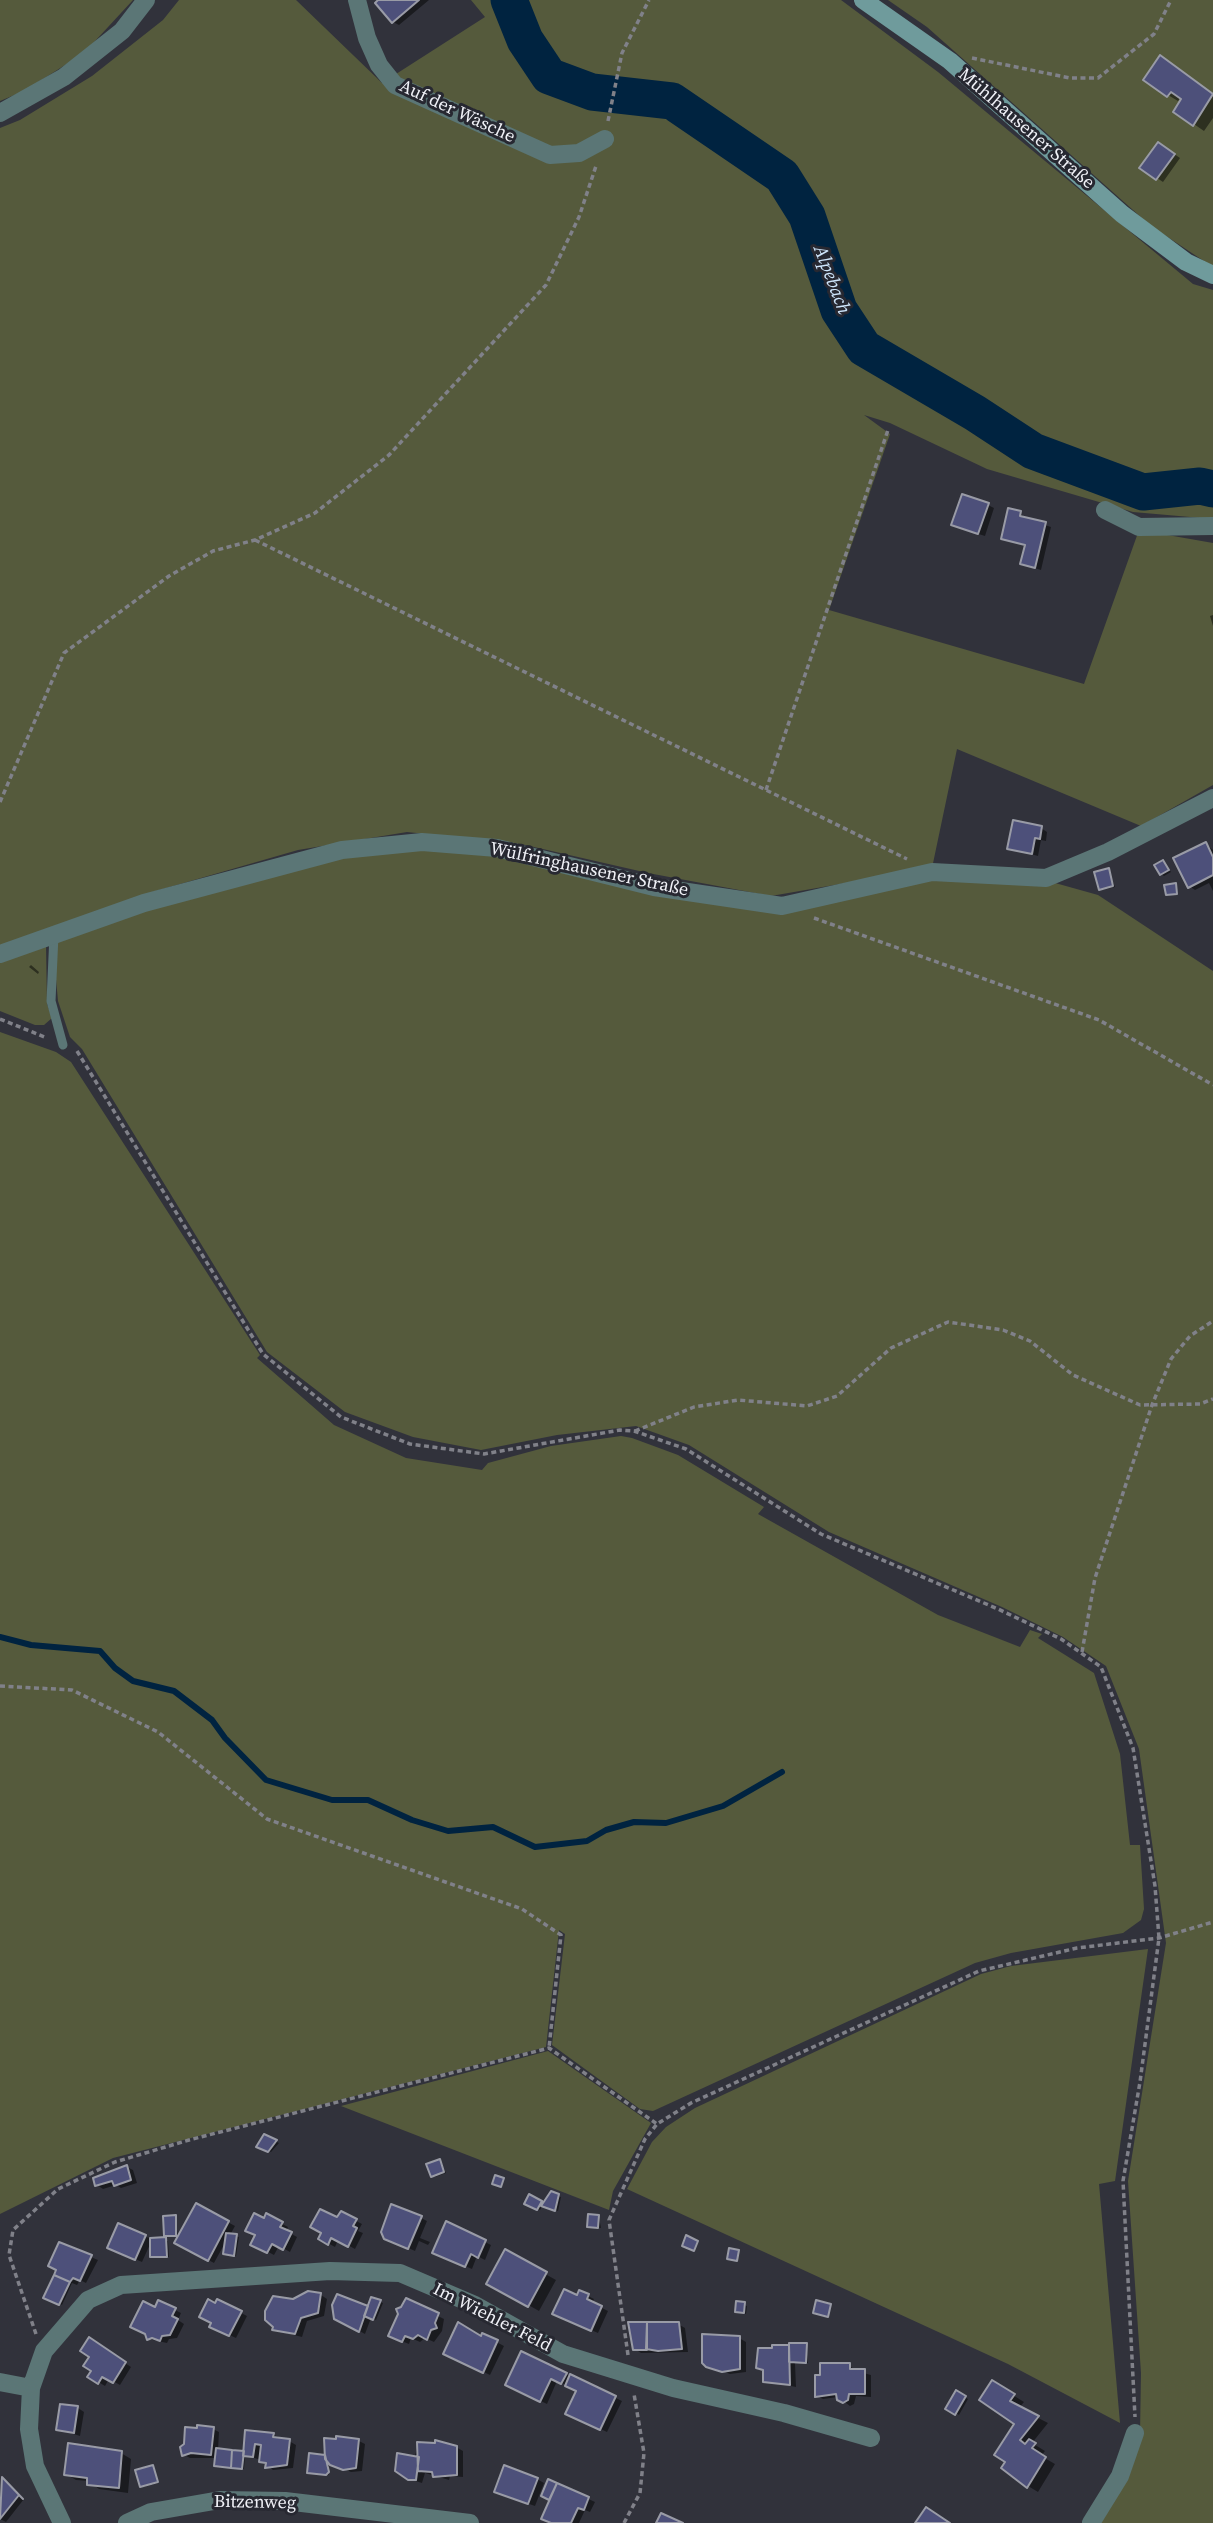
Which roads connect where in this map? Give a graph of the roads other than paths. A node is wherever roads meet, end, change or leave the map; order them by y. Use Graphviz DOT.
graph roads {
  1 [pos="146,0"];
  2 [pos="357,0"];
  3 [pos="863,0"];
  4 [pos="0,113"];
  5 [pos="605,139"];
  6 [pos="1213,275"];
  7 [pos="1105,510"];
  8 [pos="1213,526"];
  9 [pos="1213,797"];
  10 [pos="54,935"];
  11 [pos="0,954"];
  12 [pos="63,1045"];
  13 [pos="0,2382"];
  14 [pos="31,2388"];
  15 [pos="1135,2433"];
  16 [pos="871,2438"];
  17 [pos="62,2523"];
  18 [pos="127,2523"];
  19 [pos="470,2523"];
  20 [pos="1091,2523"];
  1 -- 4 [label="street"];
  2 -- 5 [label="street, Auf der Wäsche"];
  3 -- 6 [label="main road, Mühlhausener Straße"];
  7 -- 8 [label="street"];
  9 -- 10 [label="street, Wülfringhausener Straße"];
  10 -- 11 [label="street, Wülfringhausener Straße"];
  10 -- 12 [label="lane"];
  13 -- 14 [label="street"];
  14 -- 16 [label="street, Im Wiehler Feld"];
  14 -- 17 [label="street, Im Wiehler Feld"];
  15 -- 20 [label="street"];
  18 -- 19 [label="street, Bitzenweg"];
}
